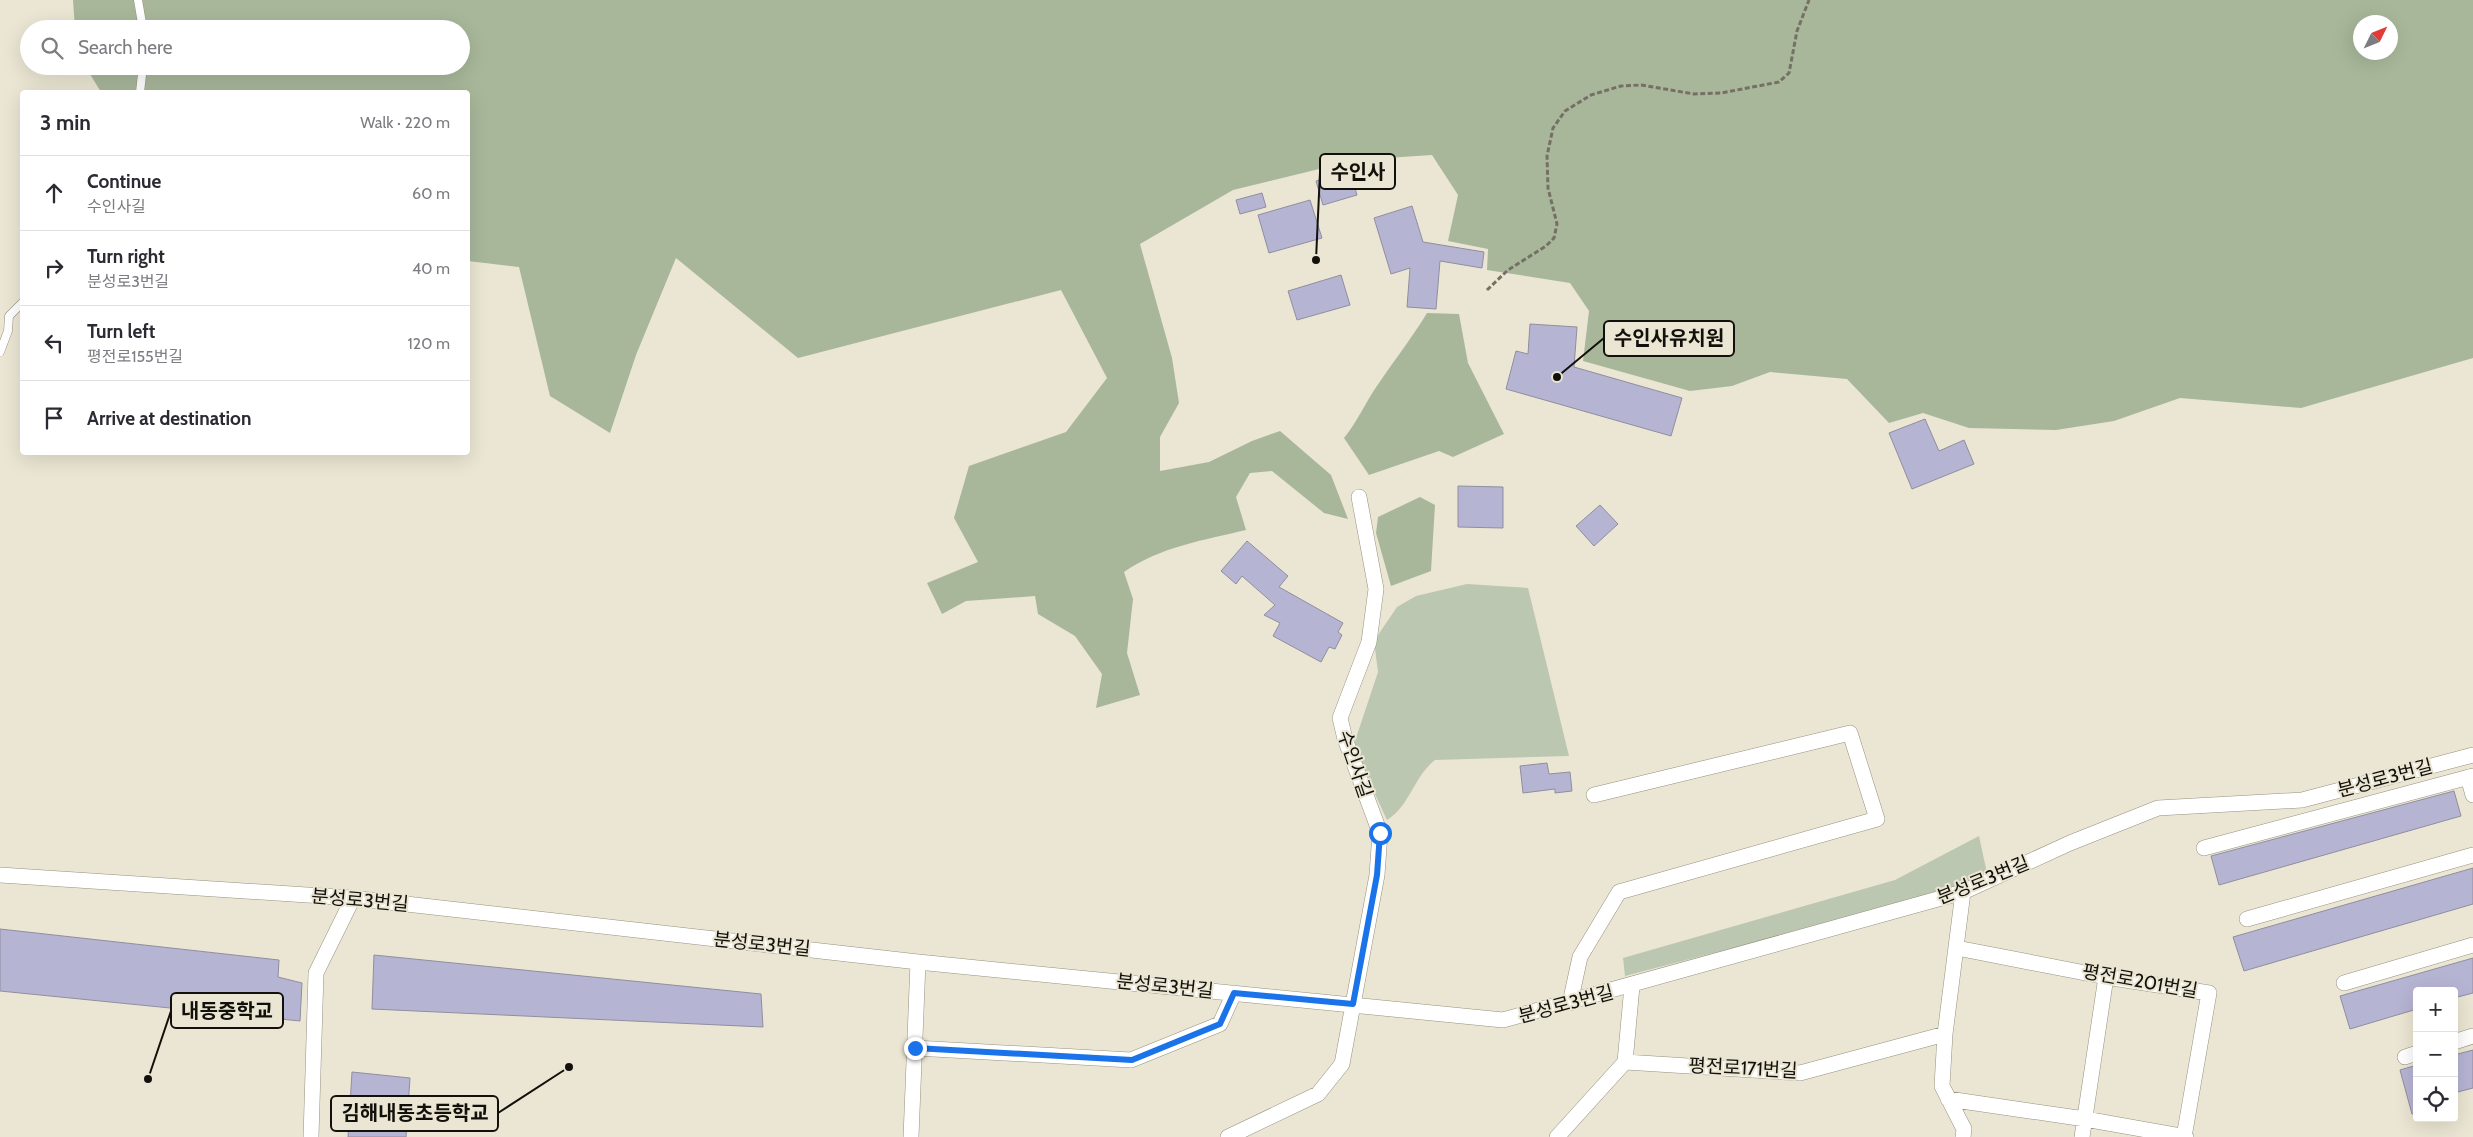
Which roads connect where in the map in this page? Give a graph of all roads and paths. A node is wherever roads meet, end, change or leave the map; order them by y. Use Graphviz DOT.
graph roads {
  1 [pos="138,0"];
  2 [pos="1808,0"];
  3 [pos="141,20"];
  4 [pos="142,75"];
  5 [pos="140,90"];
  6 [pos="1487,290"];
  7 [pos="20,305"];
  8 [pos="0,352"];
  9 [pos="1359,497"];
  10 [pos="2473,755"];
  11 [pos="2470,776"];
  12 [pos="1594,795"];
  13 [pos="2473,795"];
  14 [pos="2204,848"];
  15 [pos="2473,855"];
  16 [pos="0,875"];
  17 [pos="1962,892"];
  18 [pos="353,898"];
  19 [pos="2247,918"];
  20 [pos="2473,945"];
  21 [pos="1957,948"];
  22 [pos="918,962"];
  23 [pos="2106,976"];
  24 [pos="2344,983"];
  25 [pos="1632,986"];
  26 [pos="1234,993"];
  27 [pos="1570,1003"];
  28 [pos="1353,1004"];
  29 [pos="1945,1034"];
  30 [pos="2473,1036"];
  31 [pos="2458,1041"];
  32 [pos="915,1048"];
  33 [pos="1625,1062"];
  34 [pos="1948,1100"];
  35 [pos="2085,1119"];
  36 [pos="311,1137"];
  37 [pos="911,1137"];
  38 [pos="1228,1137"];
  39 [pos="1557,1137"];
  40 [pos="1963,1137"];
  41 [pos="2082,1137"];
  42 [pos="2185,1137"];
  1 -- 3 [label="lane"];
  2 -- 6 [label="path"];
  4 -- 5 [label="lane"];
  7 -- 8 [label="lane"];
  9 -- 28 [label="street, 수인사길"];
  10 -- 17 [label="street, 분성로3번길"];
  11 -- 13 [label="street"];
  11 -- 14 [label="street"];
  12 -- 27 [label="street"];
  15 -- 19 [label="street"];
  16 -- 18 [label="street, 분성로3번길"];
  17 -- 21 [label="street"];
  17 -- 25 [label="street, 분성로3번길"];
  18 -- 22 [label="street, 분성로3번길"];
  18 -- 36 [label="street"];
  20 -- 24 [label="street"];
  21 -- 23 [label="street, 평전로201번길"];
  21 -- 29 [label="street"];
  22 -- 26 [label="street, 분성로3번길"];
  22 -- 32 [label="street"];
  23 -- 35 [label="street"];
  23 -- 42 [label="street, 평전로201번길"];
  25 -- 27 [label="street, 분성로3번길"];
  25 -- 33 [label="street"];
  26 -- 28 [label="street, 분성로3번길"];
  26 -- 32 [label="street"];
  27 -- 28 [label="street, 분성로3번길"];
  28 -- 38 [label="street, 수인사길"];
  29 -- 33 [label="street, 평전로171번길"];
  29 -- 34 [label="street"];
  30 -- 31 [label="street"];
  32 -- 37 [label="street"];
  33 -- 39 [label="street"];
  34 -- 35 [label="street, 평전로201번길"];
  34 -- 40 [label="street"];
  35 -- 41 [label="street"];
  35 -- 42 [label="street, 평전로201번길"];
}
